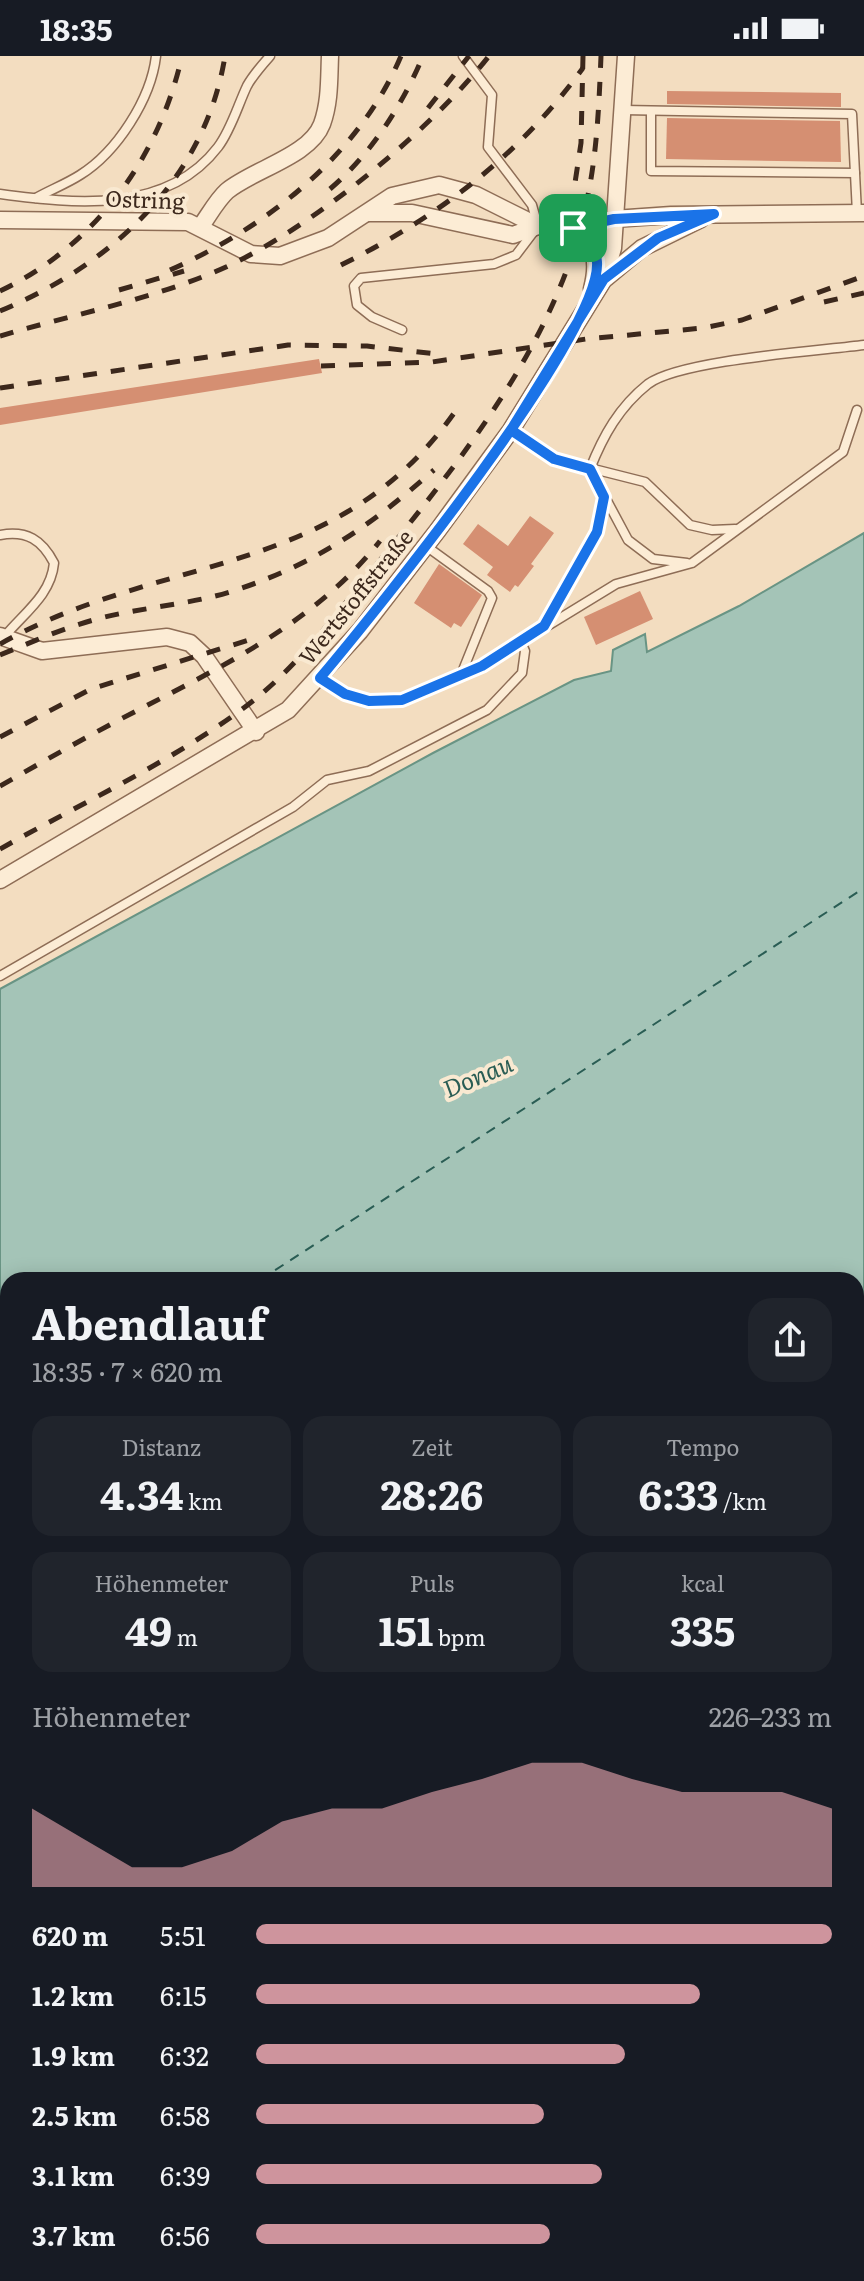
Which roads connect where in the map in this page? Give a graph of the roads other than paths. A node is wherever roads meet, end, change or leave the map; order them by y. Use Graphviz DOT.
graph roads {
  1 [pos="156,56"];
  2 [pos="270,56"];
  3 [pos="330,56"];
  4 [pos="463,56"];
  5 [pos="626,56"];
  6 [pos="623,110"];
  7 [pos="651,112"];
  8 [pos="855,173"];
  9 [pos="0,194"];
  10 [pos="35,199"];
  11 [pos="860,213"];
  12 [pos="366,214"];
  13 [pos="714,214"];
  14 [pos="614,219"];
  15 [pos="0,220"];
  16 [pos="201,226"];
  17 [pos="538,226"];
  18 [pos="573,228"];
  19 [pos="604,279"];
  20 [pos="589,299"];
  21 [pos="402,330"];
  22 [pos="864,345"];
  23 [pos="857,410"];
  24 [pos="511,430"];
  25 [pos="590,469"];
  26 [pos="604,497"];
  27 [pos="735,529"];
  28 [pos="0,535"];
  29 [pos="426,546"];
  30 [pos="692,563"];
  31 [pos="544,626"];
  32 [pos="2,636"];
  33 [pos="521,642"];
  34 [pos="461,676"];
  35 [pos="320,678"];
  36 [pos="256,732"];
  37 [pos="0,880"];
  38 [pos="0,976"];
  1 -- 10 [label="lane"];
  2 -- 10 [label="lane"];
  3 -- 16 [label="street"];
  4 -- 17 [label="lane"];
  5 -- 6 [label="street, Wertstoffstraße"];
  6 -- 7 [label="lane"];
  6 -- 14 [label="street, Wertstoffstraße"];
  7 -- 8 [label="lane"];
  7 -- 8 [label="lane"];
  8 -- 11 [label="lane"];
  9 -- 10 [label="lane"];
  11 -- 13 [label="street, Ostring"];
  12 -- 16 [label="street, Ostring"];
  12 -- 17 [label="street, Ostring"];
  12 -- 17 [label="street, Ostring"];
  13 -- 14 [label="street, Ostring"];
  13 -- 19 [label="street"];
  14 -- 18 [label="street, Ostring"];
  14 -- 19 [label="street, Wertstoffstraße"];
  15 -- 16 [label="street, Ostring"];
  17 -- 18 [label="street, Ostring"];
  17 -- 21 [label="lane"];
  18 -- 20 [label="street"];
  19 -- 20 [label="street, Wertstoffstraße"];
  20 -- 24 [label="street, Wertstoffstraße"];
  22 -- 25 [label="lane"];
  23 -- 27 [label="lane"];
  24 -- 25 [label="lane"];
  24 -- 29 [label="street, Wertstoffstraße"];
  25 -- 26 [label="lane"];
  25 -- 27 [label="lane"];
  26 -- 30 [label="lane"];
  26 -- 31 [label="lane"];
  27 -- 30 [label="lane"];
  28 -- 32 [label="lane"];
  29 -- 34 [label="lane"];
  29 -- 35 [label="street, Wertstoffstraße"];
  30 -- 31 [label="lane"];
  31 -- 33 [label="lane"];
  32 -- 36 [label="street"];
  33 -- 34 [label="lane"];
  33 -- 38 [label="lane"];
  34 -- 35 [label="lane"];
  35 -- 36 [label="street, Wertstoffstraße"];
  36 -- 37 [label="street, Wertstoffstraße"];
}
